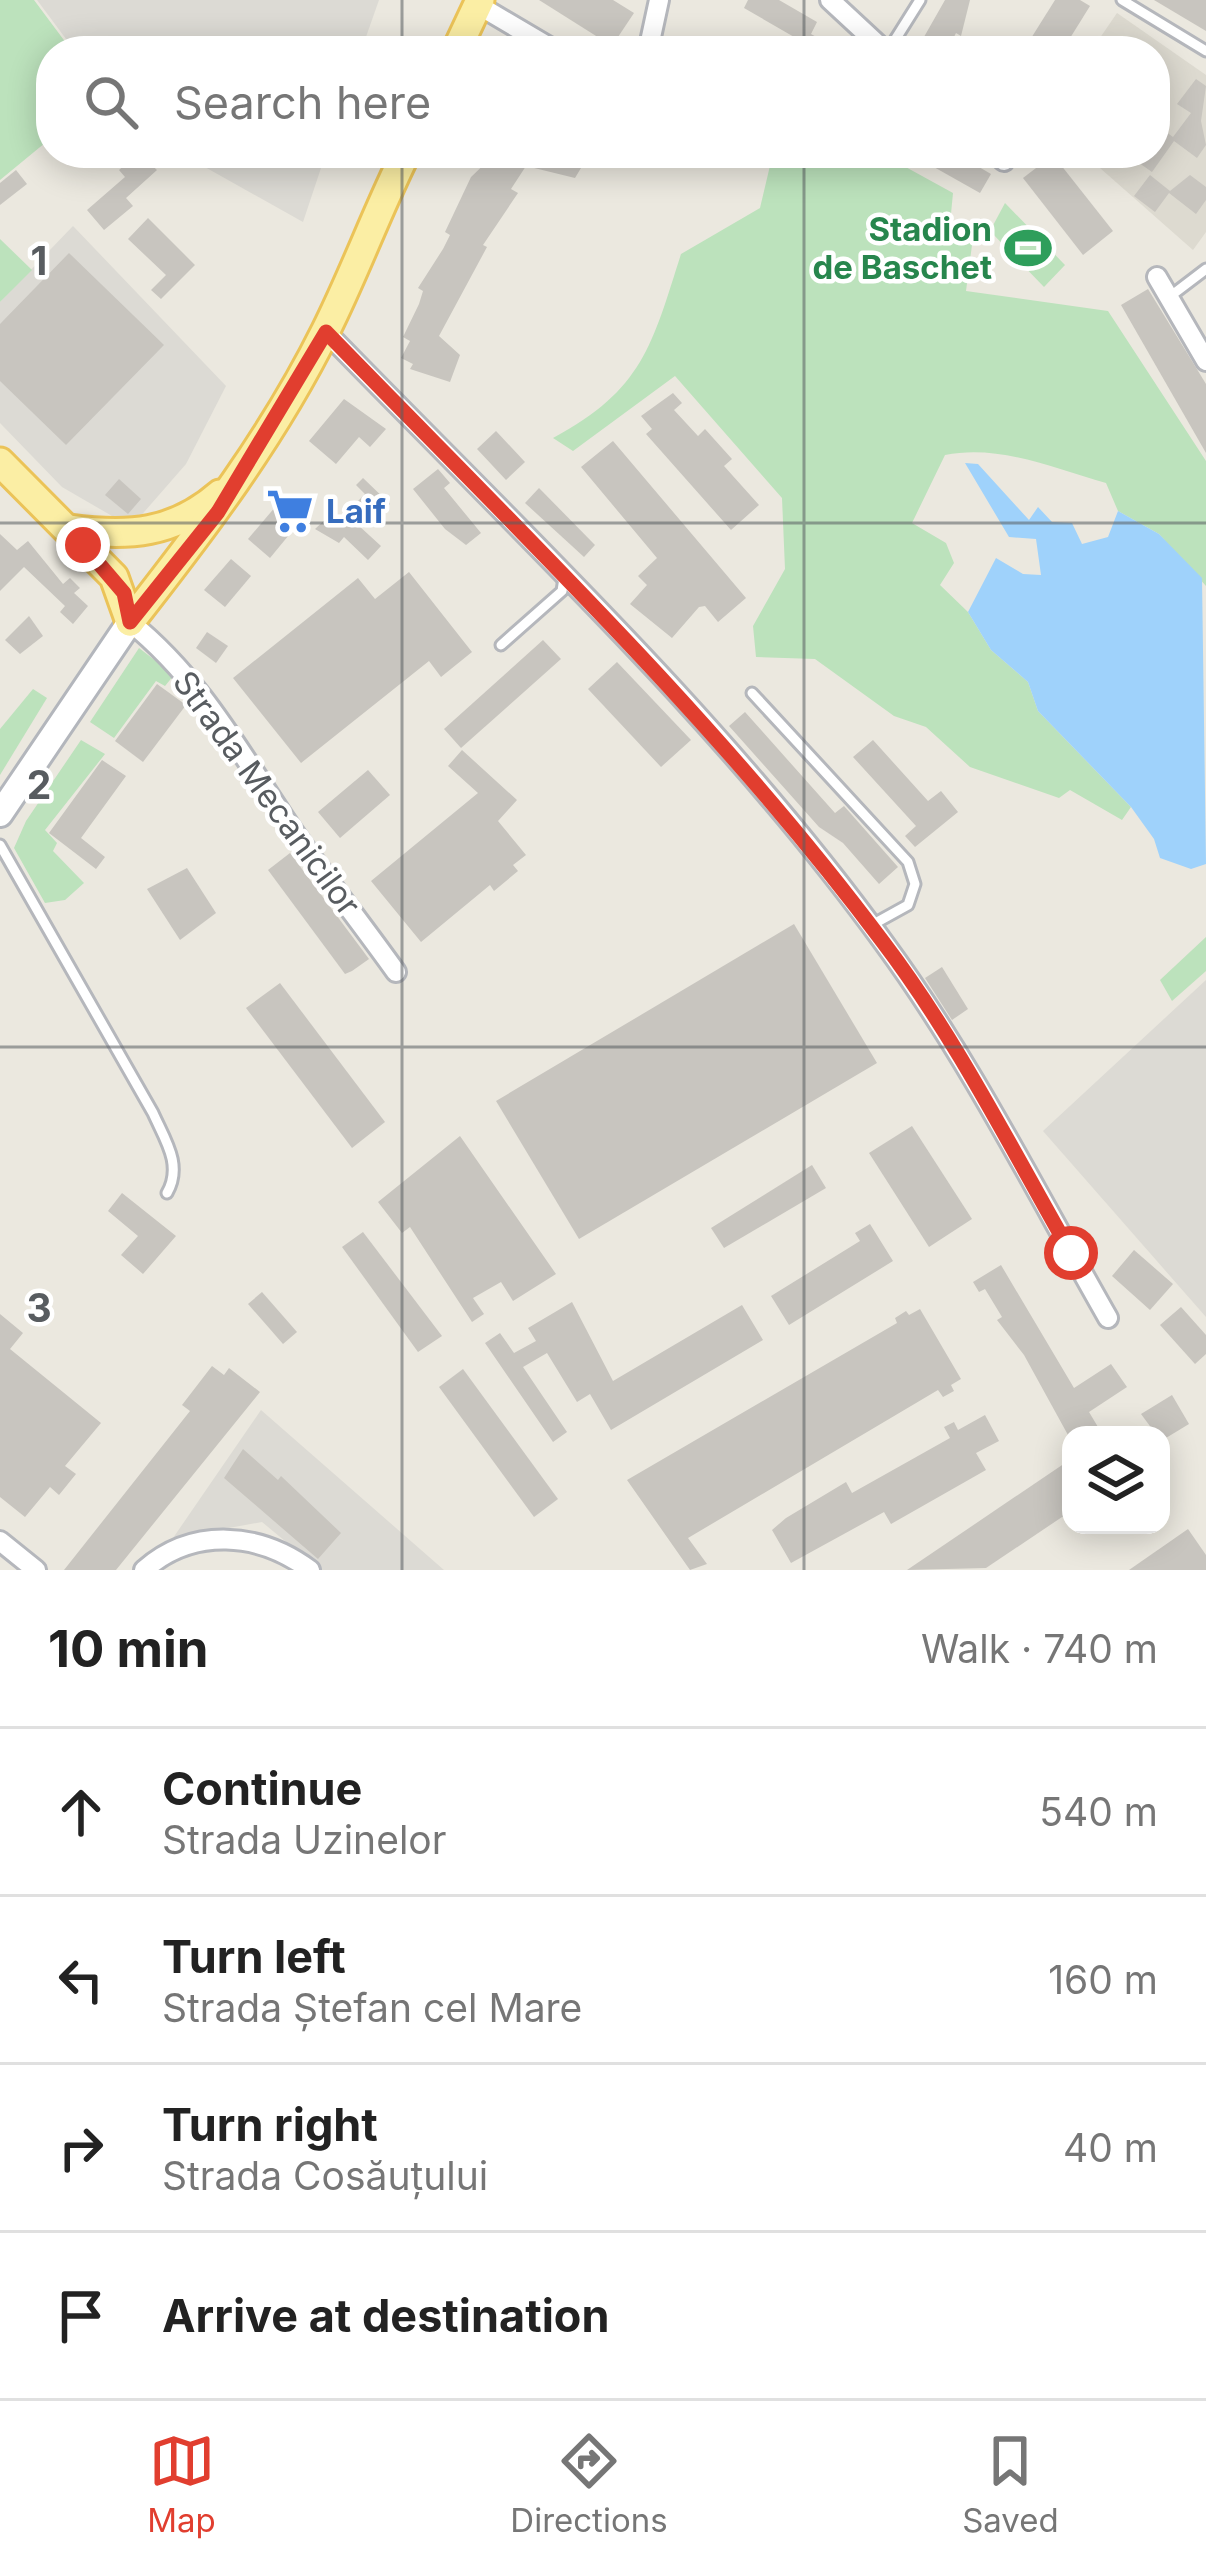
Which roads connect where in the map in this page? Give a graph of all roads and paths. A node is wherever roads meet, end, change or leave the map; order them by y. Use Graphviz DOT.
graph roads {
  1 [pos="658,0"];
  2 [pos="830,0"];
  3 [pos="920,0"];
  4 [pos="1122,0"];
  5 [pos="479,3"];
  6 [pos="462,36"];
  7 [pos="532,36"];
  8 [pos="651,36"];
  9 [pos="870,36"];
  10 [pos="896,36"];
  11 [pos="1206,51"];
  12 [pos="399,168"];
  13 [pos="1206,269"];
  14 [pos="1157,277"];
  15 [pos="1168,298"];
  16 [pos="326,332"];
  17 [pos="1206,361"];
  18 [pos="4,475"];
  19 [pos="237,479"];
  20 [pos="70,529"];
  21 [pos="564,578"];
  22 [pos="130,622"];
  23 [pos="501,645"];
  24 [pos="752,693"];
  25 [pos="0,814"];
  26 [pos="0,845"];
  27 [pos="870,926"];
  28 [pos="396,972"];
  29 [pos="166,1192"];
  30 [pos="1108,1318"];
  31 [pos="0,1541"];
  32 [pos="36,1570"];
  33 [pos="144,1570"];
  34 [pos="310,1570"];
  1 -- 8 [label="street"];
  2 -- 9 [label="street"];
  3 -- 10 [label="lane"];
  4 -- 11 [label="lane"];
  5 -- 6 [label="main road"];
  5 -- 7 [label="street"];
  12 -- 16 [label="main road"];
  13 -- 15 [label="lane"];
  14 -- 15 [label="street"];
  15 -- 17 [label="street"];
  16 -- 19 [label="main road"];
  16 -- 21 [label="street"];
  18 -- 20 [label="main road"];
  19 -- 20 [label="main road"];
  19 -- 22 [label="main road"];
  20 -- 22 [label="main road"];
  21 -- 23 [label="lane"];
  21 -- 27 [label="street"];
  22 -- 25 [label="main road"];
  22 -- 28 [label="street, Strada Mecanicilor"];
  24 -- 27 [label="lane"];
  26 -- 29 [label="lane"];
  27 -- 30 [label="street"];
  31 -- 32 [label="street"];
  33 -- 34 [label="street"];
}
